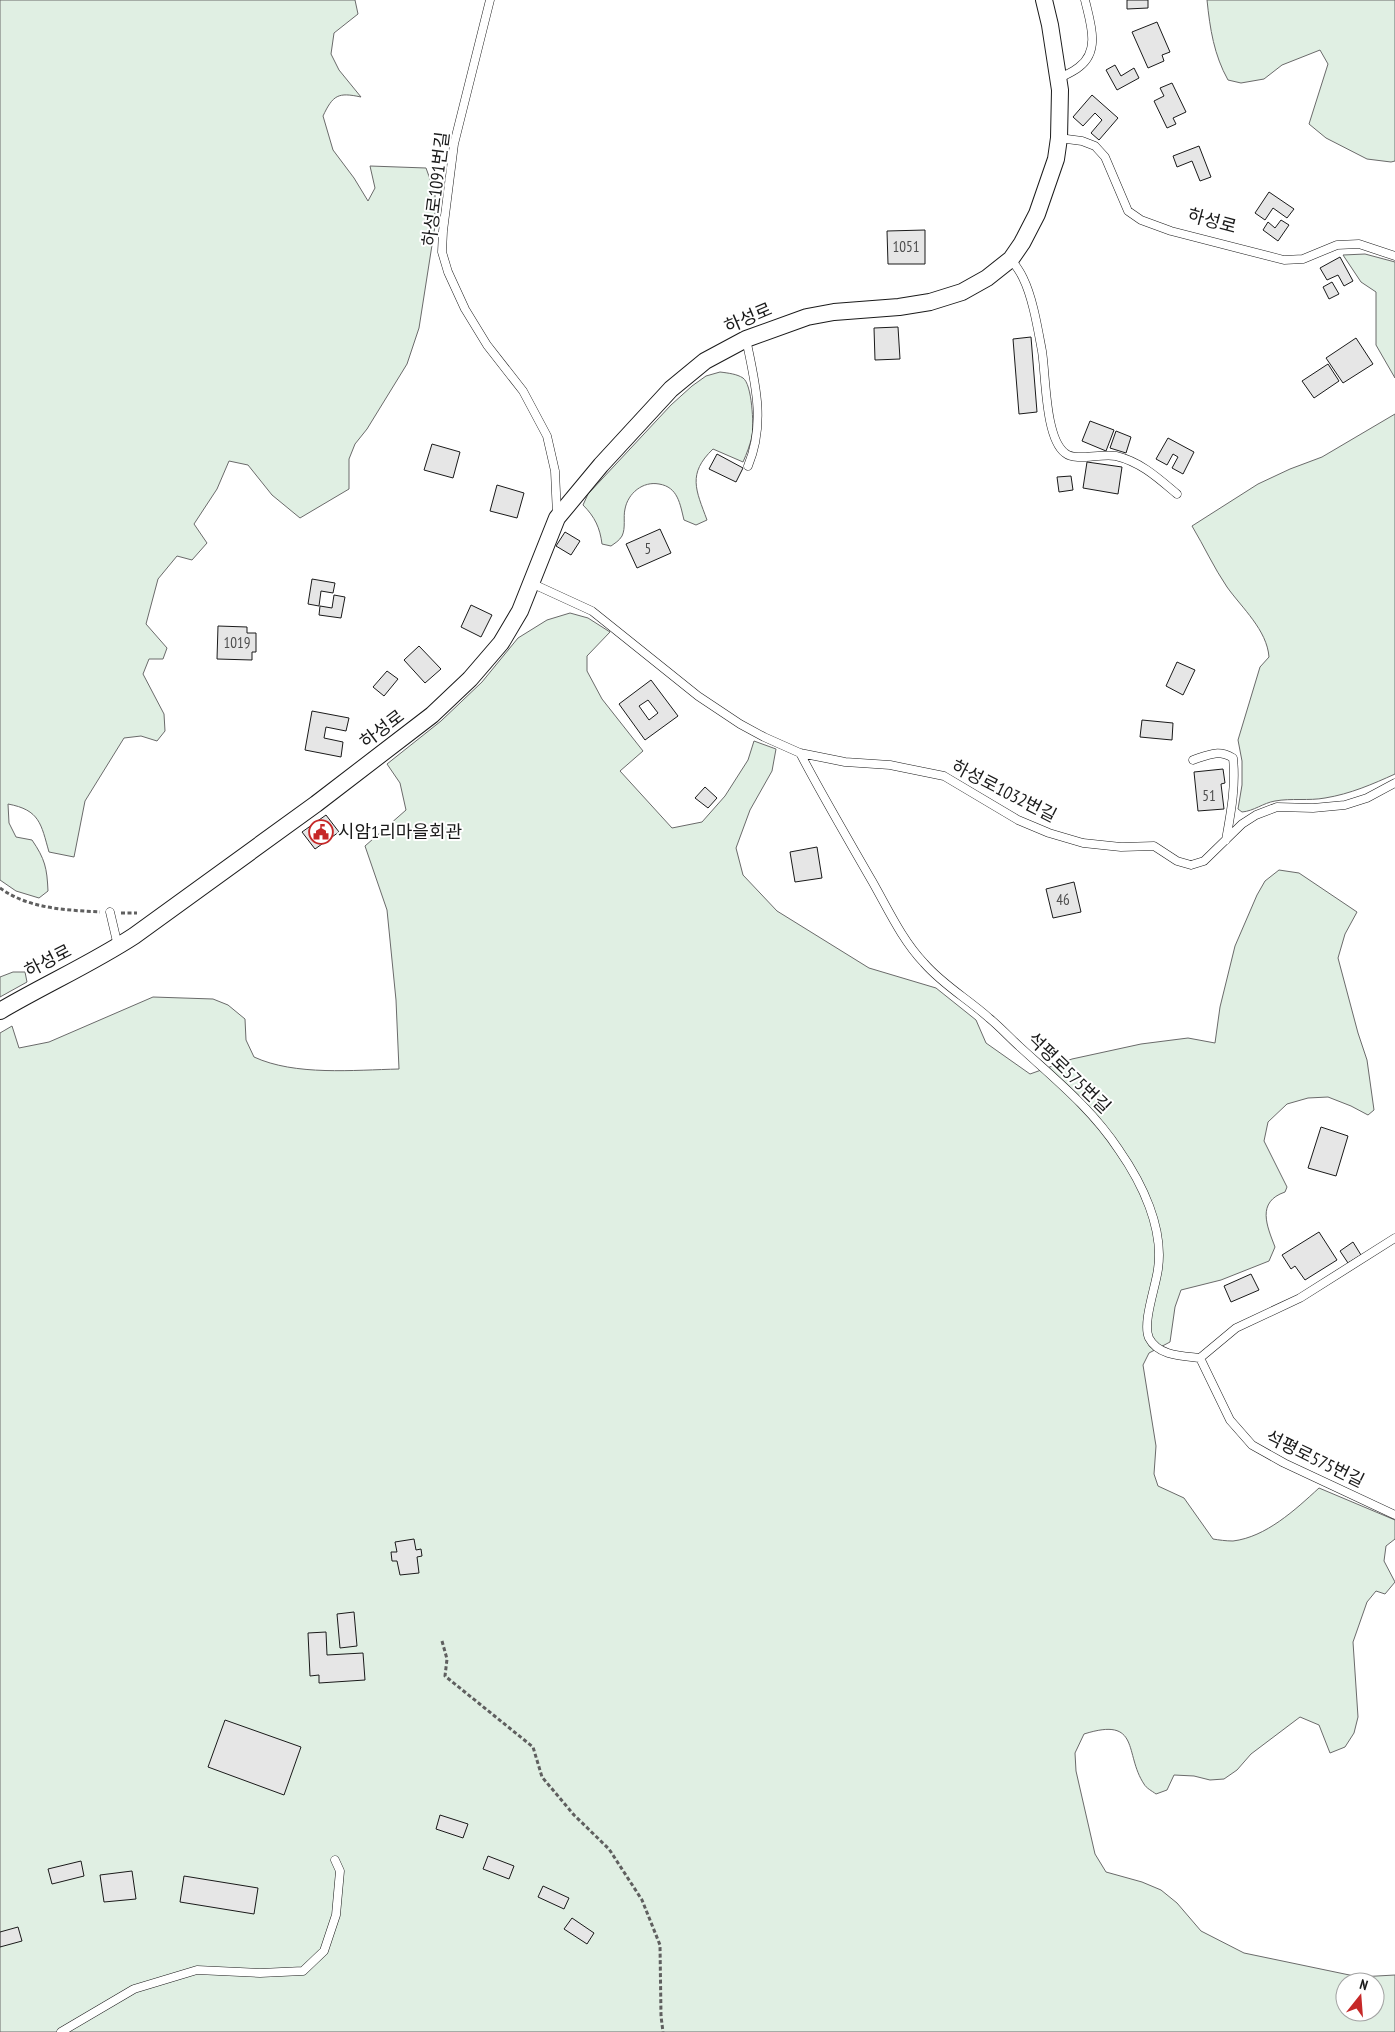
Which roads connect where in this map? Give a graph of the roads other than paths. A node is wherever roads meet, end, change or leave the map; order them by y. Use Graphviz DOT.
graph roads {
  1 [pos="490,0"];
  2 [pos="1044,0"];
  3 [pos="1085,0"];
  4 [pos="1058,79"];
  5 [pos="1059,138"];
  6 [pos="1395,256"];
  7 [pos="1011,259"];
  8 [pos="746,338"];
  9 [pos="524,391"];
  10 [pos="748,466"];
  11 [pos="1177,494"];
  12 [pos="557,518"];
  13 [pos="531,583"];
  14 [pos="800,753"];
  15 [pos="1193,760"];
  16 [pos="1395,783"];
  17 [pos="1226,840"];
  18 [pos="110,912"];
  19 [pos="118,946"];
  20 [pos="0,1011"];
  21 [pos="1395,1238"];
  22 [pos="1200,1358"];
  23 [pos="1395,1515"];
  24 [pos="335,1860"];
  25 [pos="61,2032"];
  1 -- 9 [label="lane, 하성로1091번길"];
  2 -- 4 [label="street, 하성로"];
  3 -- 4 [label="lane"];
  4 -- 5 [label="street, 하성로"];
  5 -- 6 [label="lane, 하성로"];
  5 -- 7 [label="street, 하성로"];
  7 -- 8 [label="street, 하성로"];
  7 -- 11 [label="lane"];
  8 -- 10 [label="lane"];
  8 -- 12 [label="street, 하성로"];
  9 -- 12 [label="lane, 하성로"];
  12 -- 13 [label="street, 하성로"];
  13 -- 14 [label="lane, 하성로1032번길"];
  13 -- 19 [label="street, 하성로"];
  14 -- 17 [label="lane, 하성로1032번길"];
  14 -- 22 [label="lane, 석평로575번길"];
  15 -- 17 [label="lane"];
  16 -- 17 [label="lane, 하성로1032번길"];
  18 -- 19 [label="lane"];
  19 -- 20 [label="street, 하성로"];
  21 -- 22 [label="lane"];
  22 -- 23 [label="lane, 석평로575번길"];
  24 -- 25 [label="lane"];
}
